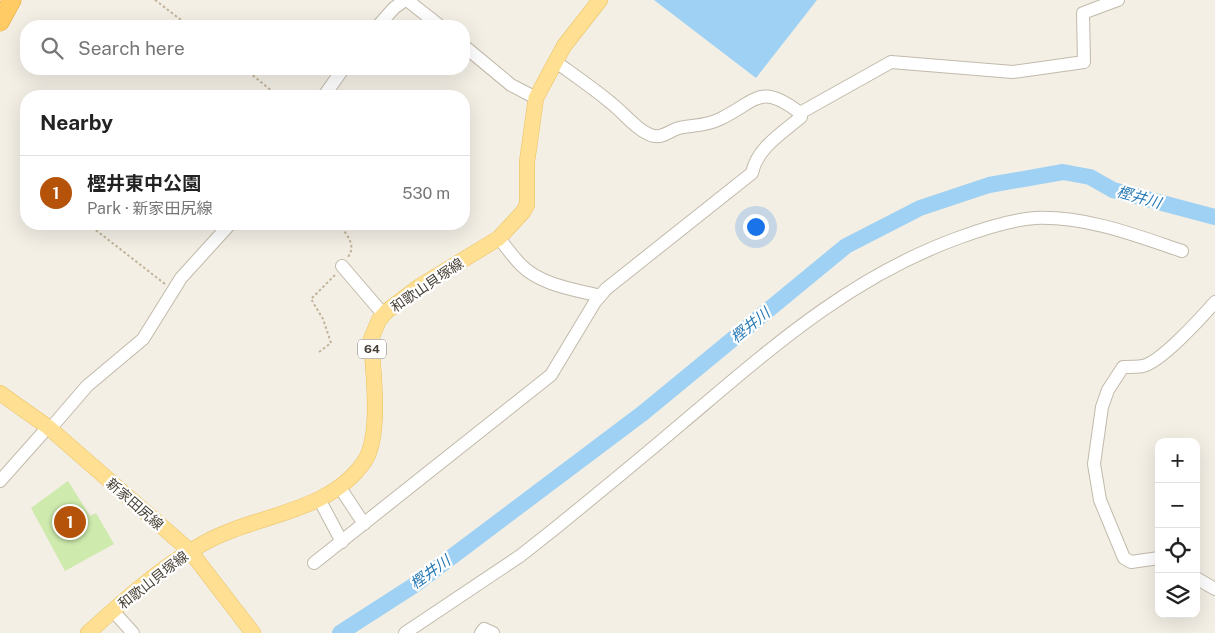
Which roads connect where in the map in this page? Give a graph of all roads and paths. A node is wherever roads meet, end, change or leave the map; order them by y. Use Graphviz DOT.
graph roads {
  1 [pos="12,0"];
  2 [pos="155,0"];
  3 [pos="406,0"];
  4 [pos="600,0"];
  5 [pos="1118,0"];
  6 [pos="181,20"];
  7 [pos="383,20"];
  8 [pos="432,20"];
  9 [pos="0,22"];
  10 [pos="470,51"];
  11 [pos="556,62"];
  12 [pos="252,75"];
  13 [pos="339,75"];
  14 [pos="271,90"];
  15 [pos="328,90"];
  16 [pos="536,98"];
  17 [pos="800,113"];
  18 [pos="96,230"];
  19 [pos="225,230"];
  20 [pos="342,230"];
  21 [pos="499,238"];
  22 [pos="1182,251"];
  23 [pos="342,266"];
  24 [pos="174,290"];
  25 [pos="600,296"];
  26 [pos="1215,302"];
  27 [pos="384,315"];
  28 [pos="319,352"];
  29 [pos="0,393"];
  30 [pos="49,428"];
  31 [pos="0,481"];
  32 [pos="339,486"];
  33 [pos="319,499"];
  34 [pos="364,524"];
  35 [pos="342,542"];
  36 [pos="190,551"];
  37 [pos="1155,559"];
  38 [pos="314,563"];
  39 [pos="1200,580"];
  40 [pos="1215,589"];
  41 [pos="112,611"];
  42 [pos="88,633"];
  43 [pos="133,633"];
  44 [pos="253,633"];
  45 [pos="406,633"];
  46 [pos="480,633"];
  47 [pos="493,633"];
  1 -- 9 [label="highway"];
  2 -- 6 [label="path"];
  3 -- 7 [label="street"];
  3 -- 8 [label="street"];
  4 -- 11 [label="main road, 和歌山貝塚線 / 64"];
  5 -- 17 [label="street"];
  10 -- 16 [label="street"];
  11 -- 16 [label="main road, 和歌山貝塚線 / 64"];
  11 -- 17 [label="street"];
  12 -- 14 [label="path"];
  13 -- 15 [label="street"];
  16 -- 21 [label="main road, 和歌山貝塚線 / 64"];
  17 -- 25 [label="street"];
  18 -- 24 [label="path"];
  19 -- 24 [label="street"];
  20 -- 23 [label="path"];
  21 -- 25 [label="street"];
  21 -- 27 [label="main road, 和歌山貝塚線 / 64"];
  22 -- 45 [label="street"];
  23 -- 27 [label="street"];
  23 -- 28 [label="path"];
  24 -- 30 [label="street"];
  25 -- 34 [label="street"];
  26 -- 37 [label="street"];
  27 -- 32 [label="main road, 和歌山貝塚線 / 64"];
  29 -- 30 [label="main road, 新家田尻線"];
  30 -- 31 [label="street"];
  30 -- 36 [label="main road, 新家田尻線"];
  32 -- 33 [label="main road, 和歌山貝塚線 / 64"];
  32 -- 34 [label="street"];
  33 -- 35 [label="street"];
  33 -- 36 [label="main road, 和歌山貝塚線 / 64"];
  34 -- 35 [label="street"];
  35 -- 38 [label="street"];
  36 -- 41 [label="main road, 和歌山貝塚線 / 64"];
  36 -- 44 [label="main road, 新家田尻線"];
  39 -- 40 [label="street"];
  41 -- 42 [label="main road, 和歌山貝塚線 / 64"];
  41 -- 43 [label="street"];
  46 -- 47 [label="street"];
}
